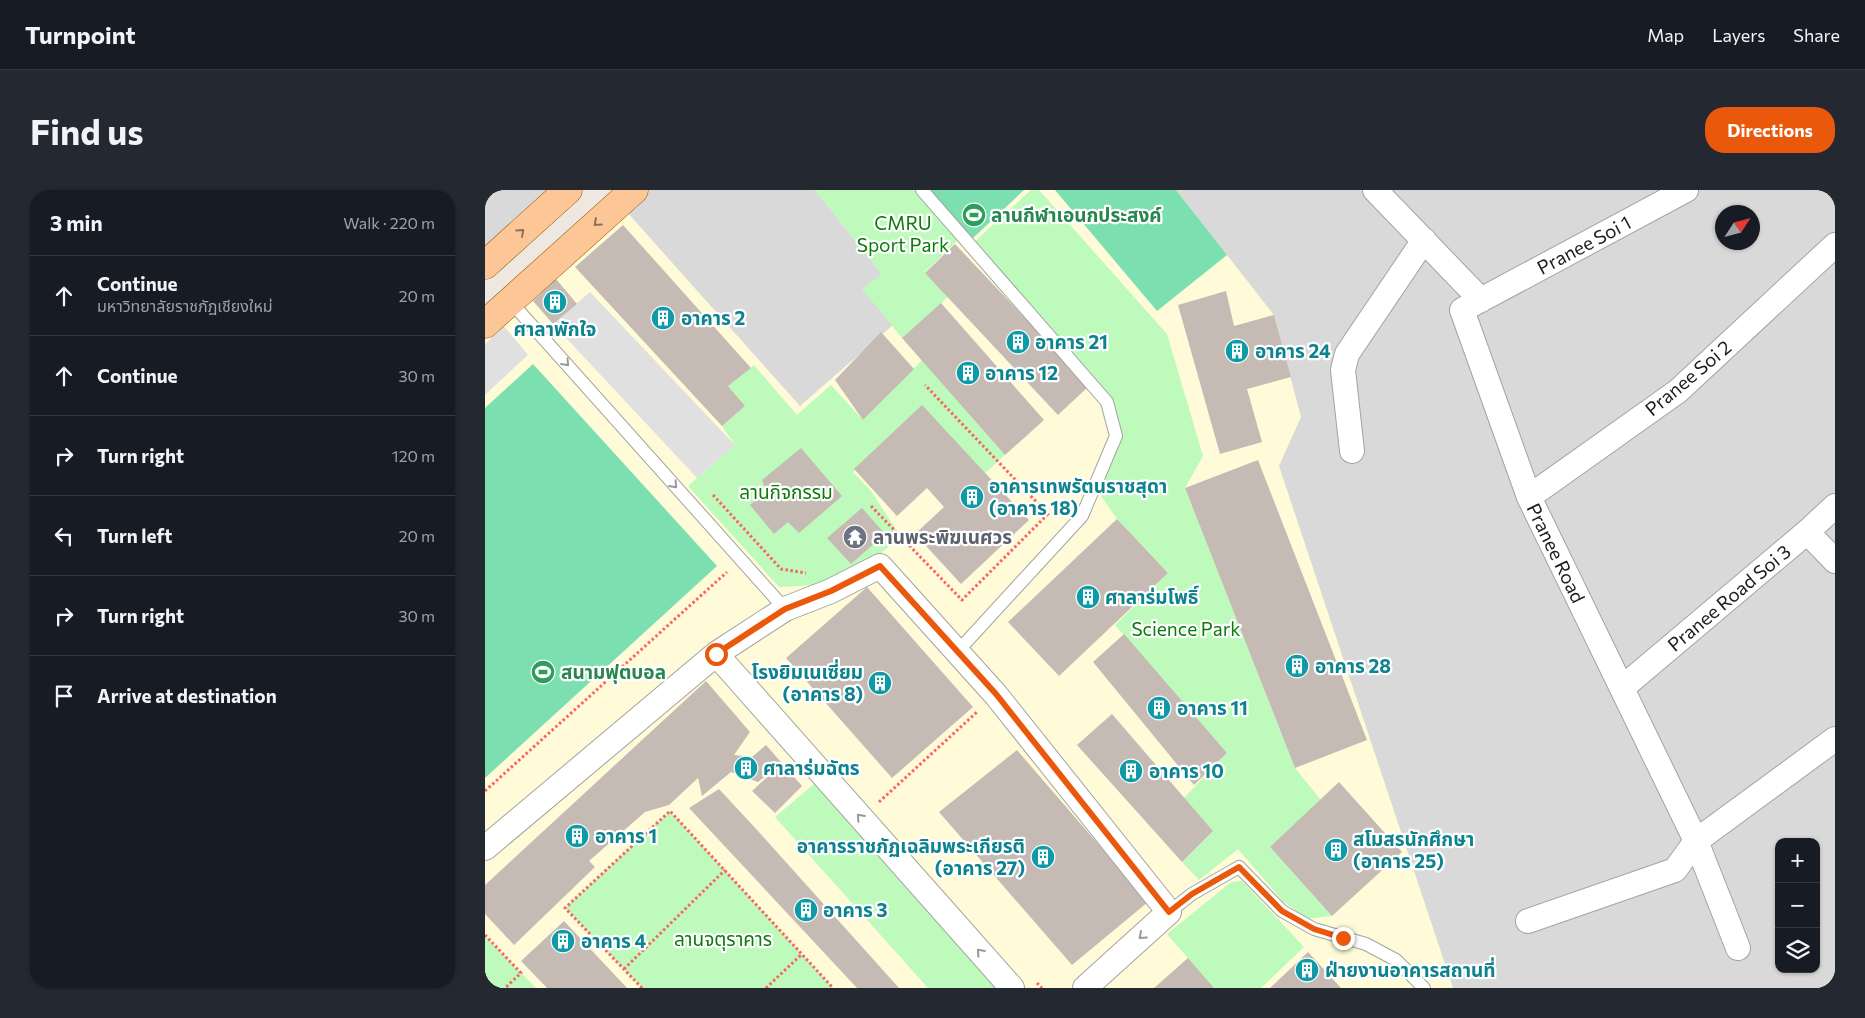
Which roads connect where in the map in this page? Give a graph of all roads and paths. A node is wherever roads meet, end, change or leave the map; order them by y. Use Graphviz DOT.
graph roads {
  1 [pos="568,190"];
  2 [pos="634,190"];
  3 [pos="922,190"];
  4 [pos="1375,190"];
  5 [pos="1686,190"];
  6 [pos="1424,240"];
  7 [pos="1835,245"];
  8 [pos="485,265"];
  9 [pos="1481,300"];
  10 [pos="510,301"];
  11 [pos="485,324"];
  12 [pos="925,385"];
  13 [pos="1352,451"];
  14 [pos="1529,497"];
  15 [pos="871,506"];
  16 [pos="1835,506"];
  17 [pos="1807,532"];
  18 [pos="1835,562"];
  19 [pos="731,568"];
  20 [pos="785,609"];
  21 [pos="958,651"];
  22 [pos="716,654"];
  23 [pos="1622,688"];
  24 [pos="996,694"];
  25 [pos="1835,739"];
  26 [pos="485,791"];
  27 [pos="872,808"];
  28 [pos="1696,841"];
  29 [pos="485,848"];
  30 [pos="725,870"];
  31 [pos="1169,912"];
  32 [pos="1528,921"];
  33 [pos="485,935"];
  34 [pos="1738,948"];
  35 [pos="802,954"];
  36 [pos="624,968"];
  37 [pos="505,988"];
  38 [pos="643,988"];
  39 [pos="766,988"];
  40 [pos="833,988"];
  41 [pos="1012,988"];
  42 [pos="1085,988"];
  43 [pos="1424,988"];
  8 -- 1 [label="main road, one-way"];
  2 -- 10 [label="main road, one-way"];
  3 -- 21 [label="lane"];
  4 -- 6 [label="street"];
  5 -- 9 [label="street, Pranee Soi 1"];
  6 -- 9 [label="street"];
  6 -- 13 [label="street"];
  7 -- 14 [label="street, Pranee Soi 2"];
  9 -- 14 [label="street, Pranee Road"];
  10 -- 11 [label="main road"];
  10 -- 20 [label="lane, one-way"];
  12 -- 15 [label="path"];
  14 -- 23 [label="street, Pranee Road"];
  16 -- 17 [label="street, Pranee Road Soi 3"];
  17 -- 18 [label="street"];
  17 -- 23 [label="street, Pranee Road Soi 3"];
  19 -- 26 [label="path"];
  20 -- 21 [label="street"];
  20 -- 22 [label="street"];
  21 -- 24 [label="street"];
  22 -- 29 [label="street"];
  41 -- 22 [label="street, one-way"];
  23 -- 28 [label="street, Pranee Road"];
  24 -- 27 [label="path"];
  24 -- 31 [label="street"];
  25 -- 28 [label="street"];
  28 -- 32 [label="street"];
  28 -- 34 [label="street, Pranee Road"];
  30 -- 35 [label="path"];
  30 -- 36 [label="path"];
  30 -- 36 [label="path"];
  31 -- 42 [label="street, one-way"];
  31 -- 43 [label="lane"];
  33 -- 37 [label="path"];
  35 -- 39 [label="path"];
  35 -- 40 [label="path"];
  36 -- 38 [label="path"];
}
